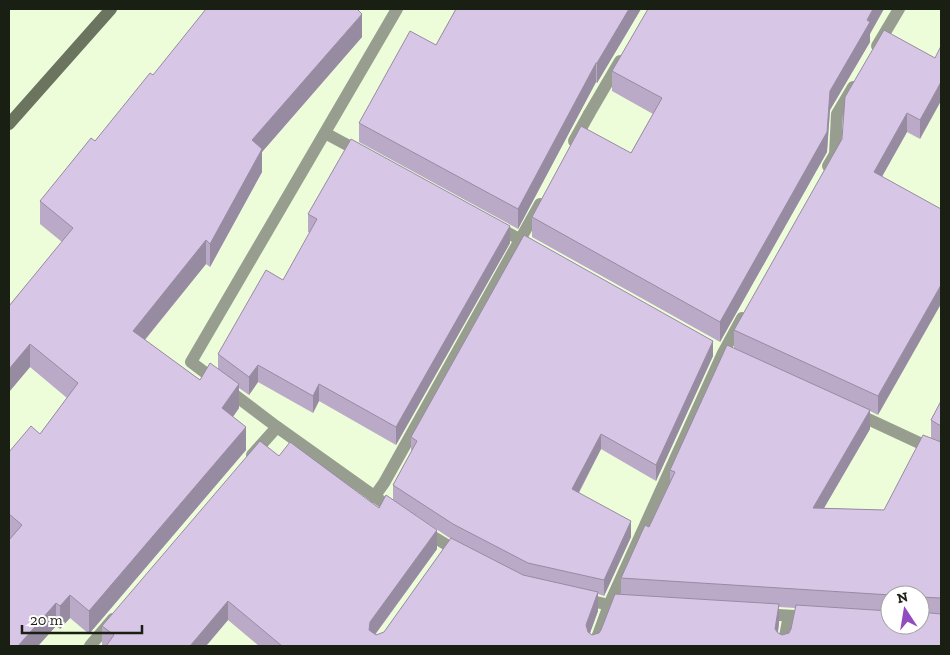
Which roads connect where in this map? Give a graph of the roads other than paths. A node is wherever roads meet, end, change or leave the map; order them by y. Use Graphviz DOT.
graph roads {
  1 [pos="111,9"];
  2 [pos="398,9"];
  3 [pos="899,9"];
  4 [pos="627,49"];
  5 [pos="871,58"];
  6 [pos="861,74"];
  7 [pos="9,124"];
  8 [pos="325,133"];
  9 [pos="566,156"];
  10 [pos="375,160"];
  11 [pos="820,180"];
  12 [pos="548,189"];
  13 [pos="487,221"];
  14 [pos="521,240"];
  15 [pos="550,256"];
  16 [pos="747,309"];
  17 [pos="845,409"];
  18 [pos="277,427"];
  19 [pos="941,453"];
  20 [pos="242,467"];
  21 [pos="374,497"];
  22 [pos="474,560"];
  23 [pos="571,596"];
  24 [pos="609,605"];
  25 [pos="637,606"];
  26 [pos="121,609"];
  27 [pos="751,614"];
  28 [pos="789,616"];
  29 [pos="826,618"];
  30 [pos="90,646"];
  31 [pos="594,646"];
  32 [pos="783,646"];
  1 -- 7 [label="main road"];
  2 -- 8 [label="street"];
  3 -- 5 [label="street"];
  4 -- 9 [label="street"];
  6 -- 11 [label="street"];
  8 -- 10 [label="street"];
  8 -- 18 [label="street"];
  12 -- 14 [label="street"];
  13 -- 14 [label="street"];
  14 -- 15 [label="street"];
  14 -- 21 [label="street"];
  16 -- 24 [label="street"];
  17 -- 19 [label="street"];
  18 -- 20 [label="street"];
  18 -- 21 [label="street"];
  21 -- 22 [label="street"];
  23 -- 24 [label="street"];
  24 -- 25 [label="street"];
  24 -- 31 [label="street"];
  26 -- 30 [label="street"];
  27 -- 28 [label="street"];
  28 -- 29 [label="street"];
  28 -- 32 [label="street"];
}
